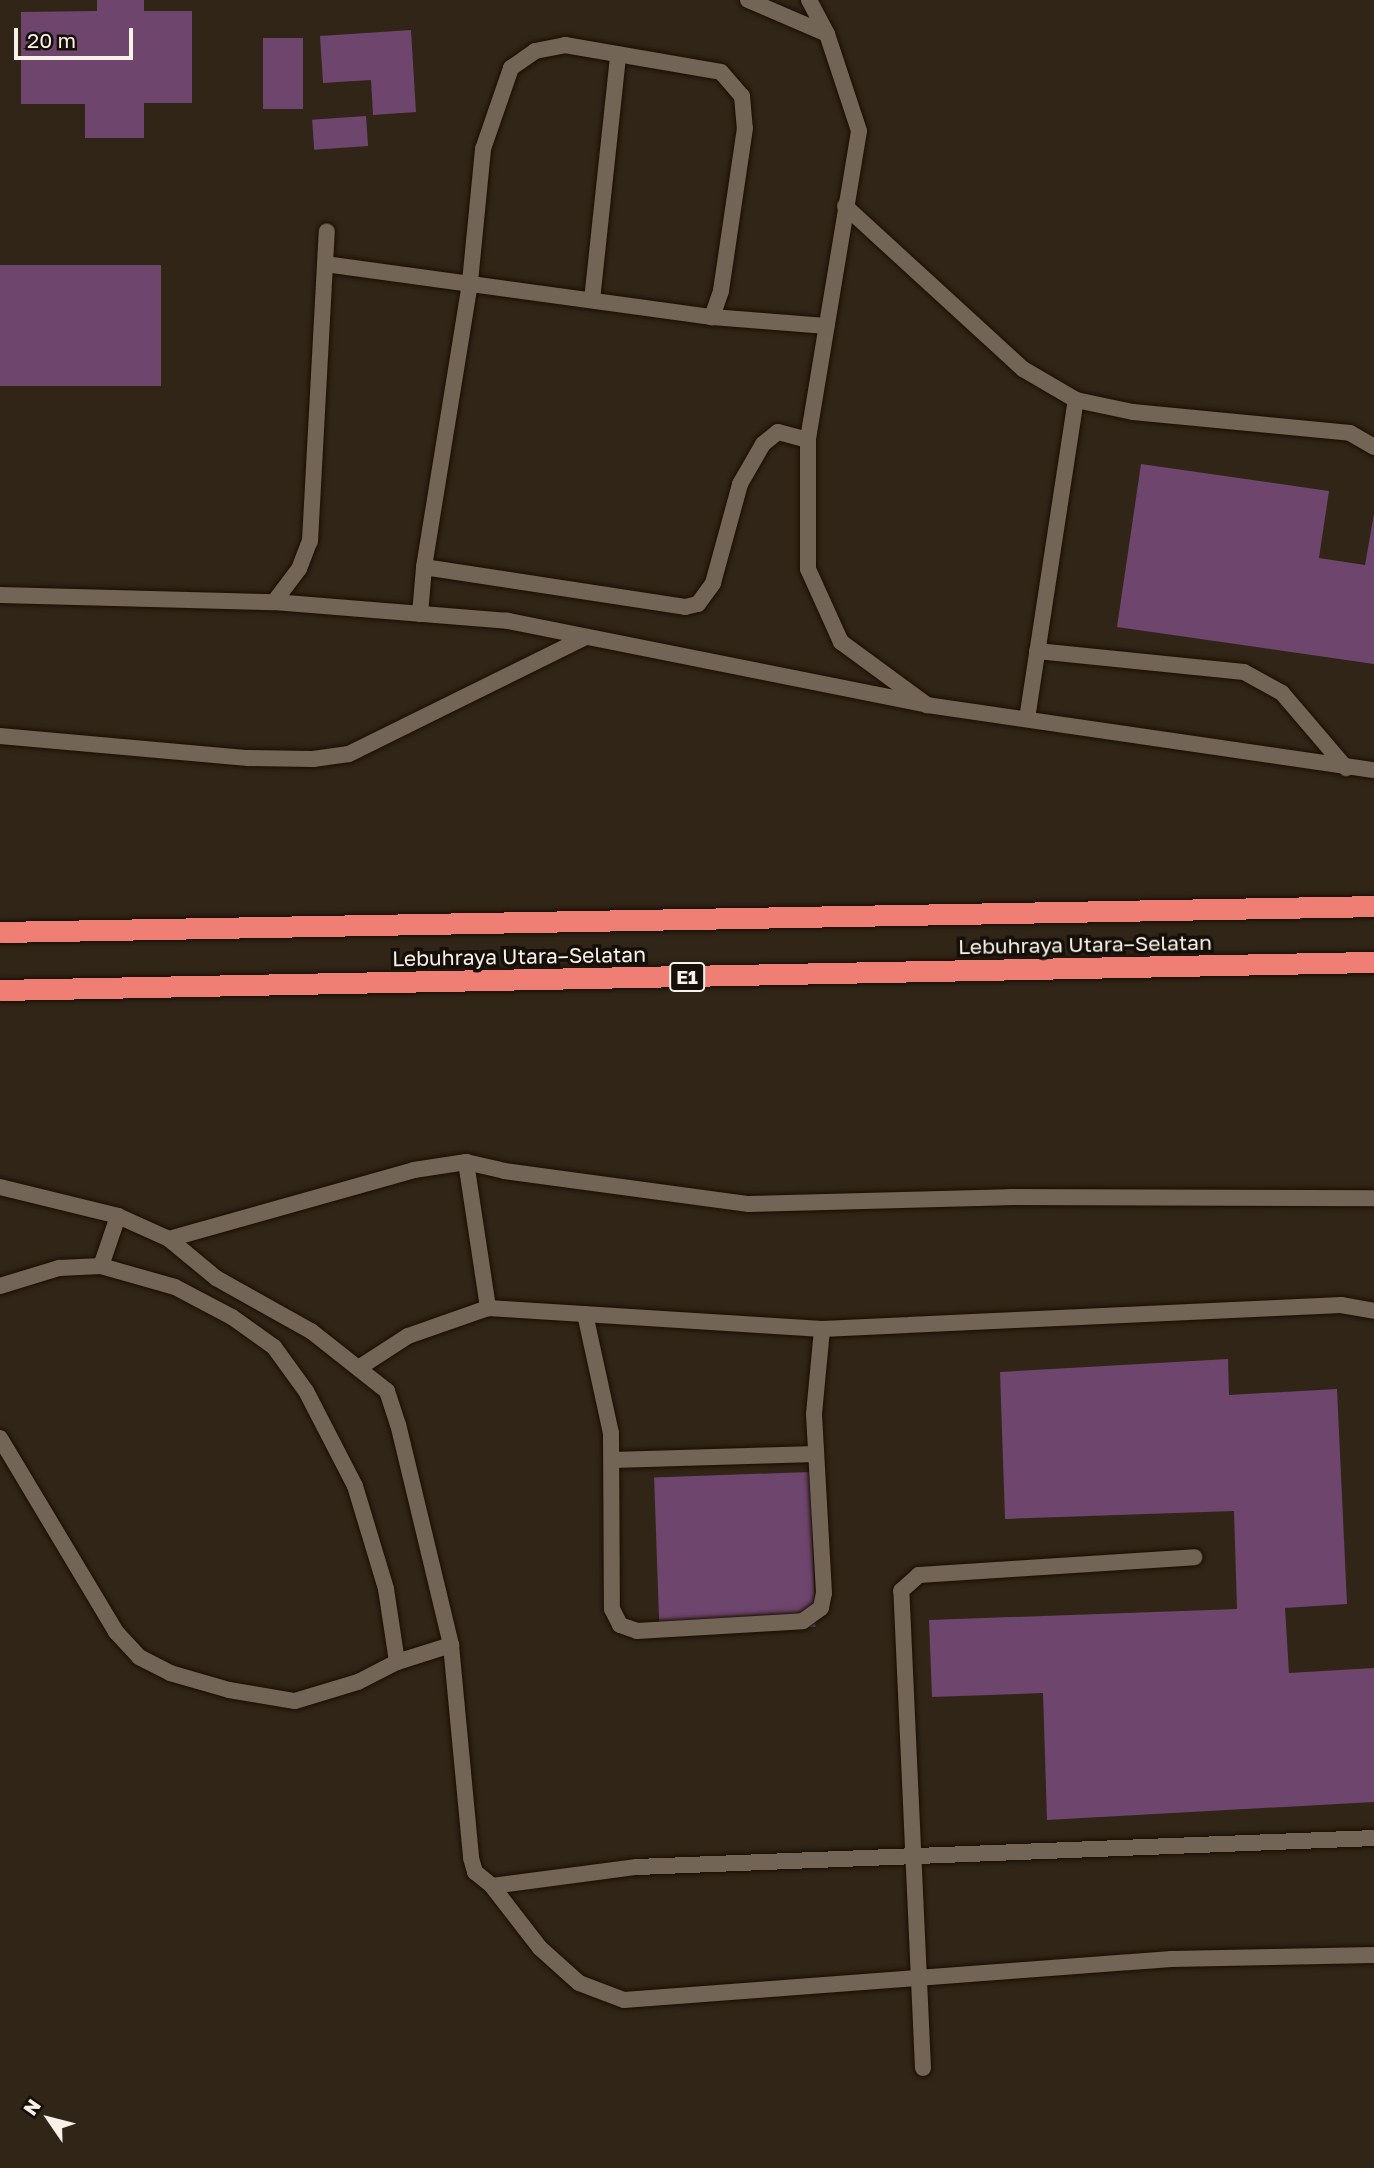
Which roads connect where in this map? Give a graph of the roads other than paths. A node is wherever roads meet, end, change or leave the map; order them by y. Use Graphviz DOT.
graph roads {
  1 [pos="748,0"];
  2 [pos="809,0"];
  3 [pos="827,34"];
  4 [pos="618,55"];
  5 [pos="845,206"];
  6 [pos="327,231"];
  7 [pos="325,264"];
  8 [pos="470,282"];
  9 [pos="592,300"];
  10 [pos="712,317"];
  11 [pos="827,326"];
  12 [pos="1076,400"];
  13 [pos="808,440"];
  14 [pos="1374,447"];
  15 [pos="424,567"];
  16 [pos="0,595"];
  17 [pos="274,602"];
  18 [pos="420,614"];
  19 [pos="584,638"];
  20 [pos="1037,651"];
  21 [pos="927,705"];
  22 [pos="1027,719"];
  23 [pos="0,736"];
  24 [pos="1346,768"];
  25 [pos="1374,770"];
  26 [pos="1374,906"];
  27 [pos="0,932"];
  28 [pos="1374,962"];
  29 [pos="0,990"];
  30 [pos="466,1162"];
  31 [pos="0,1187"];
  32 [pos="1374,1198"];
  33 [pos="118,1216"];
  34 [pos="169,1239"];
  35 [pos="101,1266"];
  36 [pos="0,1286"];
  37 [pos="488,1308"];
  38 [pos="1374,1311"];
  39 [pos="585,1314"];
  40 [pos="822,1329"];
  41 [pos="360,1367"];
  42 [pos="0,1438"];
  43 [pos="816,1454"];
  44 [pos="612,1460"];
  45 [pos="1194,1557"];
  46 [pos="451,1645"];
  47 [pos="397,1662"];
  48 [pos="1374,1838"];
  49 [pos="913,1856"];
  50 [pos="492,1886"];
  51 [pos="1374,1955"];
  52 [pos="919,1978"];
  53 [pos="923,2068"];
  1 -- 3 [label="lane"];
  2 -- 3 [label="lane"];
  3 -- 5 [label="lane"];
  4 -- 8 [label="lane"];
  4 -- 9 [label="lane"];
  4 -- 10 [label="lane"];
  5 -- 11 [label="lane"];
  5 -- 12 [label="lane"];
  6 -- 7 [label="lane"];
  7 -- 8 [label="lane"];
  7 -- 17 [label="lane"];
  8 -- 9 [label="lane"];
  8 -- 15 [label="lane"];
  9 -- 10 [label="lane"];
  10 -- 11 [label="lane"];
  11 -- 13 [label="lane"];
  12 -- 14 [label="lane"];
  12 -- 20 [label="lane"];
  13 -- 15 [label="lane"];
  13 -- 21 [label="lane"];
  15 -- 18 [label="lane"];
  16 -- 17 [label="lane"];
  17 -- 18 [label="lane"];
  18 -- 19 [label="lane"];
  19 -- 21 [label="lane"];
  19 -- 23 [label="lane"];
  20 -- 22 [label="lane"];
  20 -- 24 [label="lane"];
  21 -- 22 [label="lane"];
  22 -- 24 [label="lane"];
  24 -- 25 [label="lane"];
  26 -- 27 [label="highway, Lebuhraya Utara–Selatan"];
  28 -- 29 [label="highway, Lebuhraya Utara–Selatan / E1"];
  30 -- 32 [label="lane"];
  30 -- 34 [label="lane"];
  30 -- 37 [label="lane"];
  31 -- 33 [label="lane"];
  33 -- 34 [label="lane"];
  33 -- 35 [label="lane"];
  34 -- 41 [label="lane"];
  35 -- 36 [label="lane"];
  35 -- 47 [label="lane"];
  37 -- 39 [label="lane"];
  37 -- 41 [label="lane"];
  38 -- 40 [label="lane"];
  39 -- 40 [label="lane"];
  39 -- 44 [label="lane"];
  40 -- 43 [label="lane"];
  41 -- 46 [label="lane"];
  42 -- 47 [label="lane"];
  43 -- 44 [label="lane"];
  43 -- 44 [label="lane"];
  45 -- 49 [label="lane"];
  46 -- 47 [label="lane"];
  46 -- 50 [label="lane"];
  48 -- 49 [label="lane"];
  49 -- 50 [label="lane"];
  49 -- 52 [label="lane"];
  50 -- 52 [label="lane"];
  51 -- 52 [label="lane"];
  52 -- 53 [label="lane"];
}
